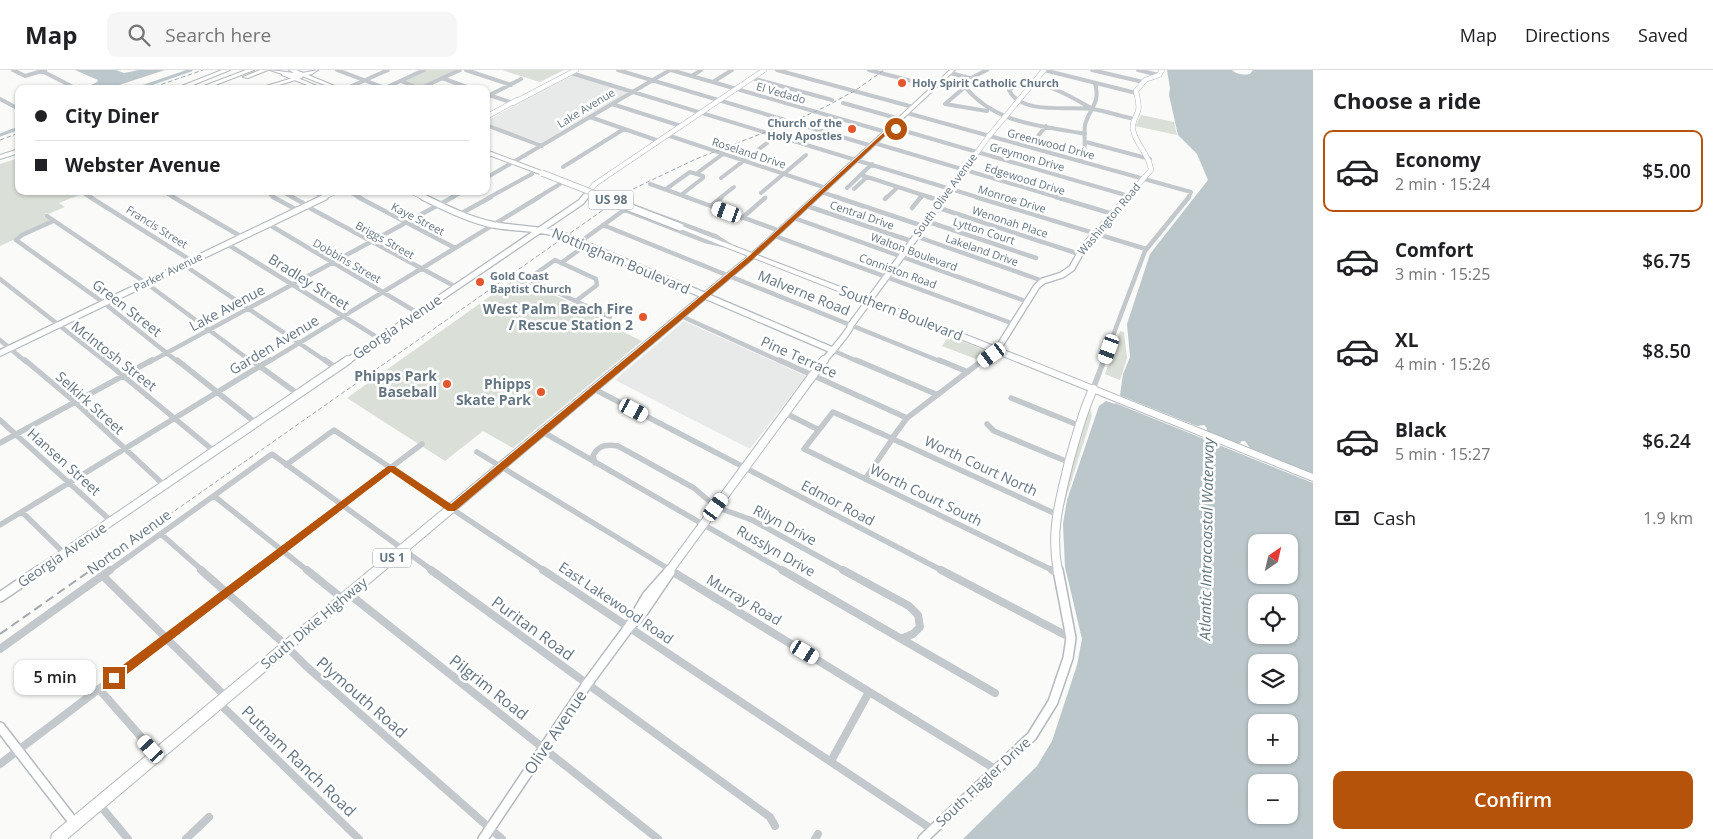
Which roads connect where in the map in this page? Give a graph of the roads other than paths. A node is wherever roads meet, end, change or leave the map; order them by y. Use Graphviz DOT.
graph roads {
  1 [pos="13,70"];
  2 [pos="44,70"];
  3 [pos="227,70"];
  4 [pos="250,70"];
  5 [pos="265,70"];
  6 [pos="274,70"];
  7 [pos="292,70"];
  8 [pos="315,70"];
  9 [pos="337,70"];
  10 [pos="388,70"];
  11 [pos="424,70"];
  12 [pos="460,70"];
  13 [pos="466,70"];
  14 [pos="481,70"];
  15 [pos="618,70"];
  16 [pos="670,70"];
  17 [pos="701,70"];
  18 [pos="732,70"];
  19 [pos="764,70"];
  20 [pos="777,70"];
  21 [pos="869,70"];
  22 [pos="984,70"];
  23 [pos="1044,70"];
  24 [pos="1092,70"];
  25 [pos="1138,70"];
  26 [pos="573,71"];
  27 [pos="951,72"];
  28 [pos="1160,72"];
  29 [pos="475,73"];
  30 [pos="300,75"];
  31 [pos="692,76"];
  32 [pos="442,78"];
  33 [pos="752,78"];
  34 [pos="971,78"];
  35 [pos="521,79"];
  36 [pos="317,80"];
  37 [pos="364,80"];
  38 [pos="401,80"];
  39 [pos="652,80"];
  40 [pos="713,82"];
  41 [pos="1143,82"];
  42 [pos="1095,83"];
  43 [pos="1033,84"];
  44 [pos="70,85"];
  45 [pos="188,85"];
  46 [pos="209,85"];
  47 [pos="225,85"];
  48 [pos="271,85"];
  49 [pos="316,85"];
  50 [pos="330,85"];
  51 [pos="353,85"];
  52 [pos="376,85"];
  53 [pos="390,85"];
  54 [pos="412,85"];
  55 [pos="429,85"];
  56 [pos="461,85"];
  57 [pos="510,85"];
  58 [pos="935,87"];
  59 [pos="965,87"];
  60 [pos="1010,88"];
  61 [pos="736,89"];
  62 [pos="633,92"];
  63 [pos="1136,93"];
  64 [pos="490,94"];
  65 [pos="490,96"];
  66 [pos="0,99"];
  67 [pos="719,100"];
  68 [pos="832,100"];
  69 [pos="1018,101"];
  70 [pos="513,103"];
  71 [pos="843,103"];
  72 [pos="612,104"];
  73 [pos="15,107"];
  74 [pos="913,107"];
  75 [pos="1093,109"];
  76 [pos="701,112"];
  77 [pos="991,112"];
  78 [pos="907,113"];
  79 [pos="490,115"];
  80 [pos="1004,116"];
  81 [pos="590,118"];
  82 [pos="900,119"];
  83 [pos="1134,119"];
  84 [pos="784,120"];
  85 [pos="795,123"];
  86 [pos="490,126"];
  87 [pos="680,126"];
  88 [pos="1046,126"];
  89 [pos="624,129"];
  90 [pos="889,130"];
  91 [pos="1085,134"];
  92 [pos="667,135"];
  93 [pos="989,136"];
  94 [pos="1038,136"];
  95 [pos="659,141"];
  96 [pos="1086,142"];
  97 [pos="767,143"];
  98 [pos="873,144"];
  99 [pos="15,146"];
  100 [pos="542,146"];
  101 [pos="0,150"];
  102 [pos="15,152"];
  103 [pos="977,152"];
  104 [pos="490,153"];
  105 [pos="723,154"];
  106 [pos="806,155"];
  107 [pos="0,156"];
  108 [pos="1150,159"];
  109 [pos="856,160"];
  110 [pos="744,161"];
  111 [pos="1080,161"];
  112 [pos="514,162"];
  113 [pos="872,164"];
  114 [pos="563,167"];
  115 [pos="964,170"];
  116 [pos="532,174"];
  117 [pos="697,174"];
  118 [pos="784,174"];
  119 [pos="861,175"];
  120 [pos="490,176"];
  121 [pos="867,177"];
  122 [pos="721,178"];
  123 [pos="1144,179"];
  124 [pos="560,184"];
  125 [pos="650,184"];
  126 [pos="898,187"];
  127 [pos="734,188"];
  128 [pos="847,188"];
  129 [pos="950,188"];
  130 [pos="854,189"];
  131 [pos="666,190"];
  132 [pos="824,190"];
  133 [pos="1191,192"];
  134 [pos="761,193"];
  135 [pos="87,195"];
  136 [pos="170,195"];
  137 [pos="271,195"];
  138 [pos="286,195"];
  139 [pos="319,195"];
  140 [pos="329,195"];
  141 [pos="354,195"];
  142 [pos="419,195"];
  143 [pos="457,195"];
  144 [pos="681,195"];
  145 [pos="923,195"];
  146 [pos="1129,196"];
  147 [pos="324,198"];
  148 [pos="765,198"];
  149 [pos="885,200"];
  150 [pos="941,201"];
  151 [pos="304,205"];
  152 [pos="440,205"];
  153 [pos="711,206"];
  154 [pos="807,206"];
  155 [pos="936,207"];
  156 [pos="912,208"];
  157 [pos="297,210"];
  158 [pos="624,210"];
  159 [pos="460,214"];
  160 [pos="1113,214"];
  161 [pos="47,216"];
  162 [pos="742,218"];
  163 [pos="794,218"];
  164 [pos="53,221"];
  165 [pos="407,223"];
  166 [pos="268,224"];
  167 [pos="603,224"];
  168 [pos="924,224"];
  169 [pos="493,225"];
  170 [pos="542,228"];
  171 [pos="777,233"];
  172 [pos="1096,234"];
  173 [pos="242,237"];
  174 [pos="913,239"];
  175 [pos="371,242"];
  176 [pos="583,243"];
  177 [pos="227,244"];
  178 [pos="732,247"];
  179 [pos="455,248"];
  180 [pos="1146,249"];
  181 [pos="1079,254"];
  182 [pos="754,255"];
  183 [pos="900,256"];
  184 [pos="1036,258"];
  185 [pos="192,261"];
  186 [pos="333,263"];
  187 [pos="561,263"];
  188 [pos="184,265"];
  189 [pos="420,269"];
  190 [pos="730,276"];
  191 [pos="886,276"];
  192 [pos="0,279"];
  193 [pos="1043,281"];
  194 [pos="146,283"];
  195 [pos="292,285"];
  196 [pos="456,287"];
  197 [pos="383,292"];
  198 [pos="705,296"];
  199 [pos="868,300"];
  200 [pos="576,301"];
  201 [pos="1028,302"];
  202 [pos="104,303"];
  203 [pos="248,309"];
  204 [pos="418,313"];
  205 [pos="681,316"];
  206 [pos="343,317"];
  207 [pos="610,317"];
  208 [pos="850,324"];
  209 [pos="1014,324"];
  210 [pos="58,325"];
  211 [pos="208,330"];
  212 [pos="380,339"];
  213 [pos="0,340"];
  214 [pos="299,343"];
  215 [pos="10,349"];
  216 [pos="832,350"];
  217 [pos="997,350"];
  218 [pos="0,353"];
  219 [pos="166,353"];
  220 [pos="260,367"];
  221 [pos="336,368"];
  222 [pos="968,372"];
  223 [pos="813,375"];
  224 [pos="124,376"];
  225 [pos="1093,389"];
  226 [pos="594,390"];
  227 [pos="217,393"];
  228 [pos="298,394"];
  229 [pos="938,395"];
  230 [pos="1011,398"];
  231 [pos="75,402"];
  232 [pos="785,413"];
  233 [pos="907,418"];
  234 [pos="175,419"];
  235 [pos="0,420"];
  236 [pos="256,423"];
  237 [pos="987,424"];
  238 [pos="1078,425"];
  239 [pos="819,430"];
  240 [pos="543,432"];
  241 [pos="15,435"];
  242 [pos="892,439"];
  243 [pos="0,443"];
  244 [pos="422,444"];
  245 [pos="125,450"];
  246 [pos="214,451"];
  247 [pos="477,452"];
  248 [pos="272,454"];
  249 [pos="1068,462"];
  250 [pos="595,463"];
  251 [pos="286,465"];
  252 [pos="501,467"];
  253 [pos="391,468"];
  254 [pos="745,468"];
  255 [pos="1313,478"];
  256 [pos="866,479"];
  257 [pos="69,484"];
  258 [pos="164,485"];
  259 [pos="214,496"];
  260 [pos="342,505"];
  261 [pos="716,507"];
  262 [pos="452,509"];
  263 [pos="22,512"];
  264 [pos="1056,514"];
  265 [pos="111,521"];
  266 [pos="704,524"];
  267 [pos="0,525"];
  268 [pos="161,534"];
  269 [pos="402,549"];
  270 [pos="282,551"];
  271 [pos="64,553"];
  272 [pos="670,570"];
  273 [pos="1058,573"];
  274 [pos="103,576"];
  275 [pos="227,593"];
  276 [pos="1,594"];
  277 [pos="346,596"];
  278 [pos="629,626"];
  279 [pos="166,638"];
  280 [pos="903,638"];
  281 [pos="1071,638"];
  282 [pos="286,647"];
  283 [pos="0,649"];
  284 [pos="587,684"];
  285 [pos="99,689"];
  286 [pos="869,692"];
  287 [pos="995,693"];
  288 [pos="223,700"];
  289 [pos="0,726"];
  290 [pos="544,748"];
  291 [pos="19,750"];
  292 [pos="157,755"];
  293 [pos="831,761"];
  294 [pos="0,764"];
  295 [pos="997,770"];
  296 [pos="99,804"];
  297 [pos="209,817"];
  298 [pos="75,824"];
  299 [pos="775,826"];
  300 [pos="490,828"];
  301 [pos="933,830"];
  302 [pos="57,839"];
  303 [pos="128,839"];
  304 [pos="186,839"];
  305 [pos="359,839"];
  306 [pos="483,839"];
  307 [pos="502,839"];
  308 [pos="658,839"];
  309 [pos="923,839"];
  1 -- 2 [label="street"];
  2 -- 44 [label="street"];
  3 -- 45 [label="highway"];
  4 -- 46 [label="highway"];
  5 -- 47 [label="highway"];
  6 -- 30 [label="highway"];
  7 -- 30 [label="highway"];
  8 -- 30 [label="highway"];
  8 -- 36 [label="highway"];
  9 -- 37 [label="street"];
  10 -- 37 [label="street"];
  11 -- 38 [label="street"];
  12 -- 32 [label="street"];
  13 -- 29 [label="street"];
  14 -- 29 [label="street"];
  15 -- 39 [label="street"];
  16 -- 31 [label="street, El Vedado"];
  16 -- 39 [label="street, Lake Avenue"];
  17 -- 31 [label="street"];
  18 -- 40 [label="street"];
  19 -- 33 [label="street, Georgia Avenue"];
  20 -- 74 [label="street"];
  21 -- 58 [label="street"];
  22 -- 34 [label="street"];
  23 -- 42 [label="street"];
  23 -- 43 [label="street, South Olive Avenue"];
  24 -- 41 [label="street"];
  25 -- 28 [label="street"];
  26 -- 62 [label="street, Monroe Drive"];
  26 -- 70 [label="street"];
  27 -- 34 [label="street"];
  27 -- 58 [label="main road, South Dixie Highway / US 1"];
  28 -- 41 [label="street"];
  29 -- 57 [label="street"];
  30 -- 36 [label="main road"];
  30 -- 48 [label="highway"];
  30 -- 49 [label="main road"];
  31 -- 40 [label="street, El Vedado"];
  32 -- 55 [label="street"];
  32 -- 56 [label="street"];
  33 -- 61 [label="street, Georgia Avenue"];
  33 -- 68 [label="street"];
  34 -- 59 [label="street"];
  34 -- 60 [label="street"];
  35 -- 57 [label="street"];
  36 -- 50 [label="main road"];
  37 -- 51 [label="street"];
  37 -- 52 [label="street"];
  38 -- 53 [label="street"];
  38 -- 54 [label="street"];
  39 -- 62 [label="street, Lake Avenue"];
  39 -- 67 [label="street"];
  40 -- 61 [label="street, El Vedado"];
  41 -- 63 [label="street"];
  42 -- 63 [label="street"];
  42 -- 75 [label="street"];
  43 -- 60 [label="street"];
  43 -- 69 [label="street, South Olive Avenue"];
  43 -- 75 [label="street"];
  57 -- 64 [label="street"];
  58 -- 74 [label="main road, South Dixie Highway / US 1"];
  59 -- 77 [label="street"];
  59 -- 77 [label="street"];
  60 -- 69 [label="street"];
  61 -- 67 [label="street, Georgia Avenue"];
  61 -- 90 [label="street, El Vedado"];
  62 -- 72 [label="street, Lake Avenue"];
  62 -- 76 [label="street, Monroe Drive"];
  63 -- 83 [label="street"];
  65 -- 70 [label="street"];
  66 -- 73 [label="street"];
  67 -- 76 [label="street, Georgia Avenue"];
  67 -- 84 [label="street"];
  69 -- 75 [label="street"];
  69 -- 80 [label="street, South Olive Avenue"];
  70 -- 79 [label="street"];
  71 -- 82 [label="street"];
  72 -- 81 [label="street, Lake Avenue"];
  72 -- 87 [label="street"];
  74 -- 78 [label="main road, South Dixie Highway / US 1"];
  75 -- 83 [label="street"];
  75 -- 91 [label="street"];
  76 -- 87 [label="street, Georgia Avenue"];
  76 -- 109 [label="street, Monroe Drive"];
  77 -- 80 [label="street"];
  78 -- 82 [label="main road, South Dixie Highway / US 1"];
  78 -- 93 [label="street, Greenwood Drive"];
  80 -- 88 [label="street"];
  80 -- 93 [label="street, South Olive Avenue"];
  81 -- 89 [label="street"];
  81 -- 100 [label="street, Lake Avenue"];
  82 -- 90 [label="main road, South Dixie Highway / US 1"];
  83 -- 108 [label="street"];
  85 -- 98 [label="street, Edgewood Drive"];
  86 -- 100 [label="street"];
  87 -- 92 [label="street, Georgia Avenue"];
  88 -- 91 [label="street"];
  88 -- 94 [label="street"];
  89 -- 95 [label="street"];
  89 -- 114 [label="street"];
  90 -- 98 [label="main road, South Dixie Highway / US 1"];
  90 -- 103 [label="street, Greymon Drive"];
  91 -- 96 [label="street"];
  92 -- 95 [label="street, Georgia Avenue"];
  92 -- 105 [label="street, Roseland Drive"];
  93 -- 103 [label="street, South Olive Avenue"];
  93 -- 111 [label="street, Greenwood Drive"];
  95 -- 170 [label="street, Georgia Avenue"];
  96 -- 108 [label="street"];
  96 -- 111 [label="street"];
  97 -- 110 [label="street"];
  98 -- 109 [label="main road, South Dixie Highway / US 1"];
  98 -- 115 [label="street, Edgewood Drive"];
  99 -- 101 [label="highway"];
  100 -- 112 [label="street, Lake Avenue"];
  102 -- 107 [label="highway"];
  103 -- 115 [label="street, South Olive Avenue"];
  103 -- 146 [label="street, Greymon Drive"];
  104 -- 112 [label="main road, Southern Boulevard / US 98"];
  105 -- 110 [label="street, Roseland Drive"];
  105 -- 117 [label="street"];
  106 -- 118 [label="street"];
  108 -- 123 [label="street, Washington Road"];
  109 -- 113 [label="street, Monroe Drive"];
  109 -- 132 [label="main road, South Dixie Highway / US 1"];
  110 -- 118 [label="street, Roseland Drive"];
  110 -- 122 [label="street"];
  111 -- 123 [label="street, Greenwood Drive"];
  112 -- 120 [label="street, Lake Avenue"];
  112 -- 178 [label="main road, Southern Boulevard / US 98, bridge"];
  113 -- 119 [label="street"];
  113 -- 129 [label="street, Monroe Drive"];
  115 -- 129 [label="street, South Olive Avenue"];
  115 -- 160 [label="street, Edgewood Drive"];
  116 -- 159 [label="street"];
  117 -- 131 [label="street"];
  117 -- 144 [label="street"];
  118 -- 132 [label="street, Roseland Drive"];
  118 -- 134 [label="street"];
  119 -- 121 [label="street"];
  119 -- 128 [label="street"];
  121 -- 126 [label="street"];
  121 -- 130 [label="street"];
  123 -- 133 [label="street, Greenwood Drive"];
  123 -- 146 [label="street, Washington Road"];
  124 -- 169 [label="street, Garden Avenue"];
  125 -- 131 [label="street, Conniston Road"];
  126 -- 145 [label="street"];
  126 -- 149 [label="street"];
  127 -- 153 [label="street"];
  129 -- 150 [label="street, South Olive Avenue"];
  129 -- 172 [label="street, Monroe Drive"];
  131 -- 144 [label="street, Conniston Road"];
  132 -- 154 [label="main road, South Dixie Highway / US 1"];
  132 -- 168 [label="street, Roseland Drive"];
  133 -- 180 [label="street, South Flagler Drive"];
  135 -- 185 [label="street, Francis Street"];
  136 -- 173 [label="street"];
  137 -- 157 [label="street"];
  138 -- 151 [label="street, Briggs Street"];
  139 -- 147 [label="street"];
  140 -- 147 [label="street, Parker Avenue"];
  141 -- 165 [label="street, Kaye Street"];
  142 -- 152 [label="street, Nottingham Boulevard"];
  143 -- 152 [label="street, Lake Avenue"];
  144 -- 153 [label="street, Conniston Road"];
  145 -- 150 [label="street"];
  145 -- 156 [label="street"];
  146 -- 160 [label="street, Washington Road"];
  147 -- 151 [label="street, Parker Avenue"];
  148 -- 162 [label="street"];
  150 -- 155 [label="street, South Olive Avenue"];
  151 -- 157 [label="street, Parker Avenue"];
  151 -- 175 [label="street, Briggs Street"];
  152 -- 159 [label="street, Nottingham Boulevard"];
  152 -- 165 [label="street, Lake Avenue"];
  153 -- 162 [label="street, Conniston Road"];
  154 -- 163 [label="main road, South Dixie Highway / US 1"];
  154 -- 174 [label="street, Central Drive"];
  155 -- 168 [label="street, South Olive Avenue"];
  155 -- 181 [label="street, Wenonah Place"];
  157 -- 166 [label="street, Parker Avenue"];
  158 -- 167 [label="street"];
  158 -- 178 [label="street"];
  158 -- 178 [label="street"];
  159 -- 169 [label="street, Nottingham Boulevard"];
  160 -- 172 [label="street, Washington Road"];
  161 -- 164 [label="street"];
  162 -- 171 [label="street, Conniston Road"];
  163 -- 171 [label="main road, South Dixie Highway / US 1"];
  163 -- 183 [label="street, Walton Boulevard"];
  164 -- 194 [label="street"];
  164 -- 202 [label="street, Green Street"];
  165 -- 175 [label="street, Lake Avenue"];
  165 -- 179 [label="street, Kaye Street"];
  166 -- 173 [label="street, Parker Avenue"];
  166 -- 186 [label="street, Dobbins Street"];
  167 -- 176 [label="street"];
  167 -- 190 [label="street, Malverne Road"];
  168 -- 174 [label="street, South Olive Avenue"];
  168 -- 184 [label="street, Lytton Court"];
  169 -- 170 [label="street, Nottingham Boulevard"];
  169 -- 179 [label="street, Garden Avenue"];
  170 -- 176 [label="street, Nottingham Boulevard"];
  170 -- 196 [label="street, Georgia Avenue"];
  171 -- 182 [label="main road, South Dixie Highway / US 1"];
  171 -- 191 [label="street, Conniston Road"];
  172 -- 180 [label="street, Monroe Drive"];
  172 -- 181 [label="street, Washington Road"];
  173 -- 177 [label="street, Parker Avenue"];
  174 -- 183 [label="street, South Olive Avenue"];
  174 -- 193 [label="street, Lakeland Drive"];
  175 -- 186 [label="street, Lake Avenue"];
  175 -- 189 [label="street, Briggs Street"];
  176 -- 187 [label="street"];
  176 -- 198 [label="street, Nottingham Boulevard"];
  177 -- 185 [label="street, Parker Avenue"];
  177 -- 195 [label="street, Bradley Street"];
  178 -- 182 [label="main road, Southern Boulevard / US 98"];
  179 -- 189 [label="street, Garden Avenue"];
  180 -- 225 [label="street, South Flagler Drive"];
  181 -- 193 [label="street, Washington Road"];
  182 -- 190 [label="main road, South Dixie Highway / US 1"];
  182 -- 199 [label="main road, Southern Boulevard / US 98"];
  183 -- 191 [label="street, South Olive Avenue"];
  183 -- 201 [label="street, Walton Boulevard"];
  185 -- 188 [label="street, Parker Avenue"];
  186 -- 195 [label="street, Lake Avenue"];
  186 -- 197 [label="street, Dobbins Street"];
  187 -- 200 [label="street"];
  187 -- 200 [label="street"];
  188 -- 194 [label="street, Parker Avenue"];
  188 -- 203 [label="street, Francis Street"];
  189 -- 196 [label="street, Briggs Street"];
  189 -- 197 [label="street, Garden Avenue"];
  190 -- 198 [label="main road, South Dixie Highway / US 1"];
  190 -- 208 [label="street, Malverne Road"];
  191 -- 199 [label="street, South Olive Avenue"];
  191 -- 209 [label="street, Conniston Road"];
  192 -- 210 [label="street, McIntosh Street"];
  193 -- 201 [label="street"];
  194 -- 202 [label="street, Parker Avenue"];
  194 -- 211 [label="street"];
  195 -- 203 [label="street, Lake Avenue"];
  195 -- 206 [label="street, Bradley Street"];
  196 -- 204 [label="street, Georgia Avenue"];
  197 -- 204 [label="street, Dobbins Street"];
  197 -- 206 [label="street, Garden Avenue"];
  198 -- 205 [label="main road, South Dixie Highway / US 1"];
  198 -- 216 [label="street, Nottingham Boulevard"];
  199 -- 208 [label="street, South Olive Avenue"];
  199 -- 217 [label="main road, Southern Boulevard / US 98"];
  200 -- 207 [label="street"];
  201 -- 209 [label="street"];
  202 -- 210 [label="street, Parker Avenue"];
  202 -- 219 [label="street, Green Street"];
  203 -- 211 [label="street, Lake Avenue"];
  203 -- 214 [label="street, Francis Street"];
  204 -- 212 [label="street, Georgia Avenue"];
  205 -- 223 [label="street, Pine Terrace"];
  205 -- 226 [label="main road, South Dixie Highway / US 1"];
  206 -- 212 [label="street, Bradley Street"];
  206 -- 214 [label="street, Garden Avenue"];
  208 -- 216 [label="street, South Olive Avenue"];
  208 -- 222 [label="street, Malverne Road"];
  209 -- 217 [label="street"];
  210 -- 215 [label="street, Parker Avenue"];
  210 -- 224 [label="street, McIntosh Street"];
  211 -- 219 [label="street, Lake Avenue"];
  211 -- 220 [label="street"];
  212 -- 221 [label="street, Georgia Avenue"];
  213 -- 215 [label="street, Selkirk Street"];
  214 -- 220 [label="street, Garden Avenue"];
  214 -- 221 [label="street, Francis Street"];
  215 -- 218 [label="street, Parker Avenue"];
  215 -- 231 [label="street, Selkirk Street"];
  216 -- 223 [label="street, South Olive Avenue"];
  216 -- 229 [label="street, Nottingham Boulevard"];
  217 -- 222 [label="street"];
  217 -- 225 [label="main road, Southern Boulevard / US 98"];
  219 -- 224 [label="street, Lake Avenue"];
  219 -- 227 [label="street, Green Street"];
  220 -- 227 [label="street, Garden Avenue"];
  220 -- 228 [label="street"];
  221 -- 228 [label="street, Georgia Avenue"];
  222 -- 229 [label="street"];
  223 -- 232 [label="street, South Olive Avenue"];
  223 -- 233 [label="street, Pine Terrace"];
  224 -- 231 [label="street, Lake Avenue"];
  224 -- 234 [label="street, McIntosh Street"];
  225 -- 238 [label="street, South Flagler Drive"];
  225 -- 255 [label="main road, Southern Boulevard / US 98"];
  226 -- 240 [label="main road, South Dixie Highway / US 1"];
  226 -- 254 [label="street, Edmor Road"];
  227 -- 234 [label="street, Garden Avenue"];
  227 -- 236 [label="street, Green Street"];
  228 -- 236 [label="street, Georgia Avenue"];
  229 -- 233 [label="street"];
  230 -- 238 [label="street"];
  231 -- 241 [label="street, Lake Avenue"];
  231 -- 245 [label="street, Selkirk Street"];
  232 -- 239 [label="street"];
  232 -- 254 [label="street, South Olive Avenue"];
  233 -- 242 [label="street"];
  234 -- 245 [label="street, Garden Avenue"];
  234 -- 246 [label="street, McIntosh Street"];
  235 -- 241 [label="street, Hansen Street"];
  236 -- 246 [label="street, Georgia Avenue"];
  237 -- 249 [label="street"];
  238 -- 249 [label="street, South Flagler Drive"];
  239 -- 242 [label="street, Worth Court North"];
  239 -- 256 [label="street, Worth Court South"];
  240 -- 250 [label="street, Russlyn Drive"];
  240 -- 252 [label="main road, South Dixie Highway / US 1"];
  241 -- 243 [label="street, Lake Avenue"];
  241 -- 257 [label="street, Hansen Street"];
  242 -- 256 [label="street"];
  242 -- 264 [label="street, Worth Court North"];
  244 -- 253 [label="street"];
  245 -- 257 [label="street, Garden Avenue"];
  245 -- 258 [label="street, Selkirk Street"];
  246 -- 258 [label="street, Georgia Avenue"];
  247 -- 252 [label="street, Murray Road"];
  248 -- 251 [label="street, Puritan Road"];
  248 -- 259 [label="street, Norton Avenue"];
  249 -- 264 [label="street, South Flagler Drive"];
  250 -- 261 [label="street, Rilyn Drive"];
  250 -- 266 [label="street, Russlyn Drive"];
  251 -- 253 [label="street, East Lakewood Road"];
  251 -- 260 [label="street, Puritan Road"];
  252 -- 262 [label="main road, South Dixie Highway / US 1"];
  252 -- 272 [label="street, Murray Road"];
  253 -- 260 [label="street"];
  253 -- 262 [label="street, East Lakewood Road"];
  254 -- 261 [label="street, South Olive Avenue"];
  254 -- 281 [label="street, Edmor Road"];
  256 -- 273 [label="street, Worth Court South"];
  257 -- 263 [label="street, Garden Avenue"];
  257 -- 265 [label="street, Hansen Street"];
  258 -- 265 [label="street, Georgia Avenue"];
  259 -- 268 [label="street, Norton Avenue"];
  259 -- 270 [label="street, Pilgrim Road"];
  260 -- 269 [label="street, Puritan Road"];
  260 -- 270 [label="street"];
  261 -- 266 [label="street, South Olive Avenue"];
  261 -- 280 [label="street, Rilyn Drive"];
  262 -- 269 [label="main road, South Dixie Highway / US 1"];
  262 -- 278 [label="street, East Lakewood Road"];
  263 -- 267 [label="street, Garden Avenue"];
  263 -- 271 [label="street"];
  264 -- 273 [label="street, South Flagler Drive"];
  265 -- 271 [label="street, Georgia Avenue"];
  266 -- 272 [label="street, South Olive Avenue"];
  266 -- 280 [label="street, Russlyn Drive"];
  268 -- 274 [label="street, Norton Avenue"];
  268 -- 275 [label="street, Plymouth Road"];
  269 -- 277 [label="main road, South Dixie Highway / US 1"];
  269 -- 284 [label="street, Puritan Road"];
  270 -- 275 [label="street"];
  270 -- 277 [label="street, Pilgrim Road"];
  271 -- 276 [label="street, Georgia Avenue"];
  272 -- 278 [label="street, Olive Avenue"];
  272 -- 286 [label="street, Murray Road"];
  273 -- 281 [label="street, South Flagler Drive"];
  274 -- 279 [label="street, Putnam Ranch Road"];
  274 -- 283 [label="street, Norton Avenue"];
  275 -- 279 [label="street"];
  275 -- 282 [label="street, Plymouth Road"];
  277 -- 282 [label="main road, South Dixie Highway / US 1"];
  277 -- 290 [label="street, Pilgrim Road"];
  278 -- 284 [label="street, Olive Avenue"];
  278 -- 293 [label="street, East Lakewood Road"];
  279 -- 285 [label="street"];
  279 -- 288 [label="street, Putnam Ranch Road"];
  280 -- 287 [label="street, Russlyn Drive"];
  281 -- 295 [label="street, South Flagler Drive"];
  282 -- 288 [label="main road, South Dixie Highway / US 1"];
  282 -- 300 [label="street, Plymouth Road"];
  284 -- 290 [label="street, Olive Avenue"];
  284 -- 299 [label="street, Puritan Road"];
  285 -- 291 [label="street"];
  285 -- 292 [label="street"];
  286 -- 293 [label="street"];
  286 -- 295 [label="street, Murray Road"];
  288 -- 292 [label="main road, South Dixie Highway / US 1"];
  288 -- 305 [label="street, Putnam Ranch Road"];
  289 -- 291 [label="street"];
  290 -- 300 [label="street, Olive Avenue"];
  290 -- 308 [label="street, Pilgrim Road"];
  291 -- 294 [label="street"];
  291 -- 298 [label="street"];
  292 -- 296 [label="main road, South Dixie Highway / US 1"];
  293 -- 301 [label="street, East Lakewood Road"];
  295 -- 301 [label="street, South Flagler Drive"];
  296 -- 298 [label="main road, South Dixie Highway / US 1"];
  296 -- 303 [label="street"];
  297 -- 304 [label="street"];
  298 -- 302 [label="main road, South Dixie Highway / US 1"];
  300 -- 306 [label="street, Olive Avenue"];
  300 -- 307 [label="street, Plymouth Road"];
  301 -- 309 [label="street, South Flagler Drive"];
}
